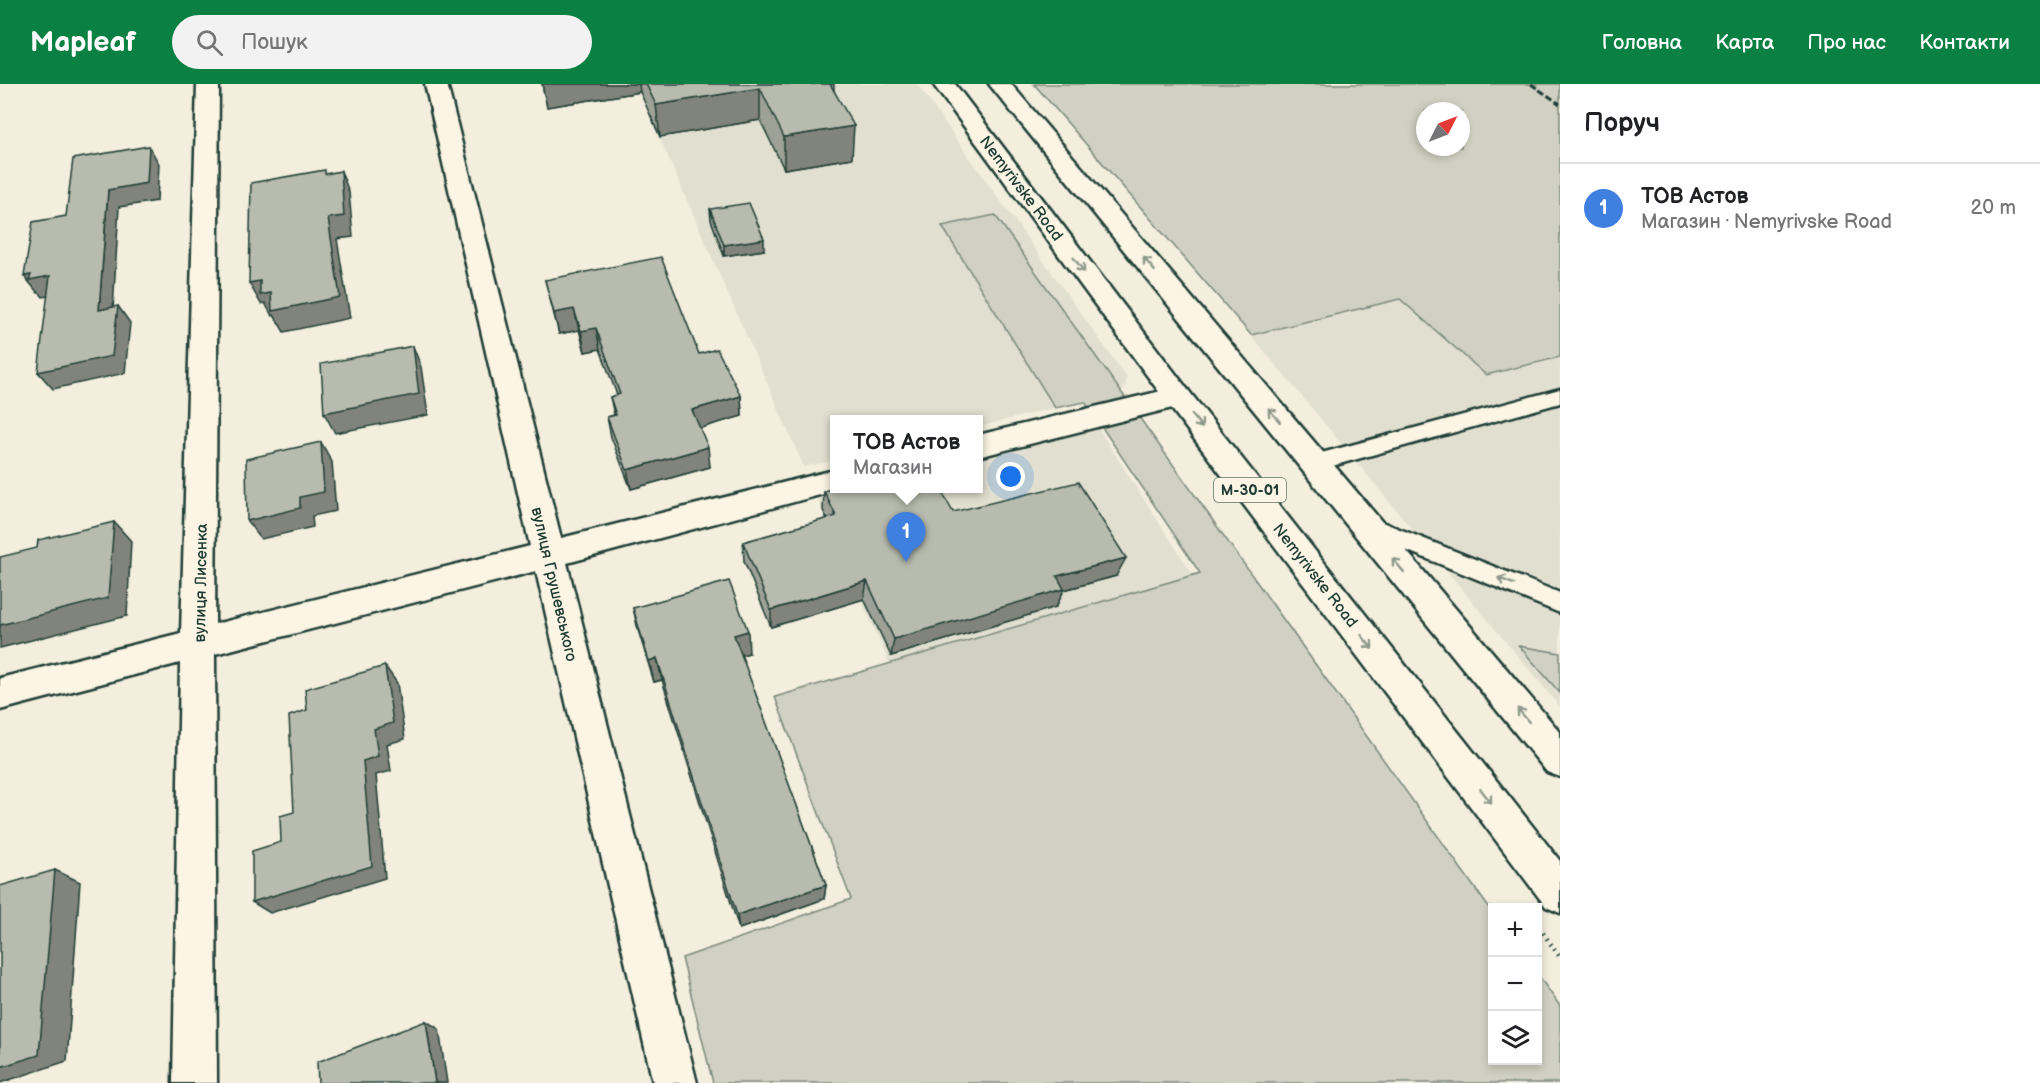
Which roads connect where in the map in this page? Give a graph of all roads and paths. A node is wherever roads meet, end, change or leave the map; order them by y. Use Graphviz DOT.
graph roads {
  1 [pos="208,84"];
  2 [pos="436,84"];
  3 [pos="944,84"];
  4 [pos="1000,84"];
  5 [pos="1560,396"];
  6 [pos="1178,397"];
  7 [pos="983,445"];
  8 [pos="1314,463"];
  9 [pos="830,483"];
  10 [pos="1364,524"];
  11 [pos="548,554"];
  12 [pos="1560,603"];
  13 [pos="198,642"];
  14 [pos="0,694"];
  15 [pos="1560,760"];
  16 [pos="1560,893"];
  17 [pos="1542,932"];
  18 [pos="1560,957"];
  19 [pos="195,1083"];
  20 [pos="675,1083"];
  1 -- 13 [label="street, вулиця Лисенка"];
  2 -- 11 [label="street, вулиця Грушевського"];
  3 -- 6 [label="street, Nemyrivske Road / М-30-01, one-way"];
  8 -- 4 [label="street, one-way"];
  5 -- 8 [label="lane"];
  6 -- 7 [label="street"];
  6 -- 16 [label="street, Nemyrivske Road / М-30-01, one-way"];
  8 -- 10 [label="street"];
  9 -- 11 [label="street"];
  12 -- 10 [label="lane, one-way"];
  15 -- 10 [label="street, one-way"];
  11 -- 13 [label="street"];
  11 -- 20 [label="street, вулиця Грушевського"];
  13 -- 14 [label="street"];
  13 -- 19 [label="street, вулиця Лисенка"];
  17 -- 18 [label="path"];
}
